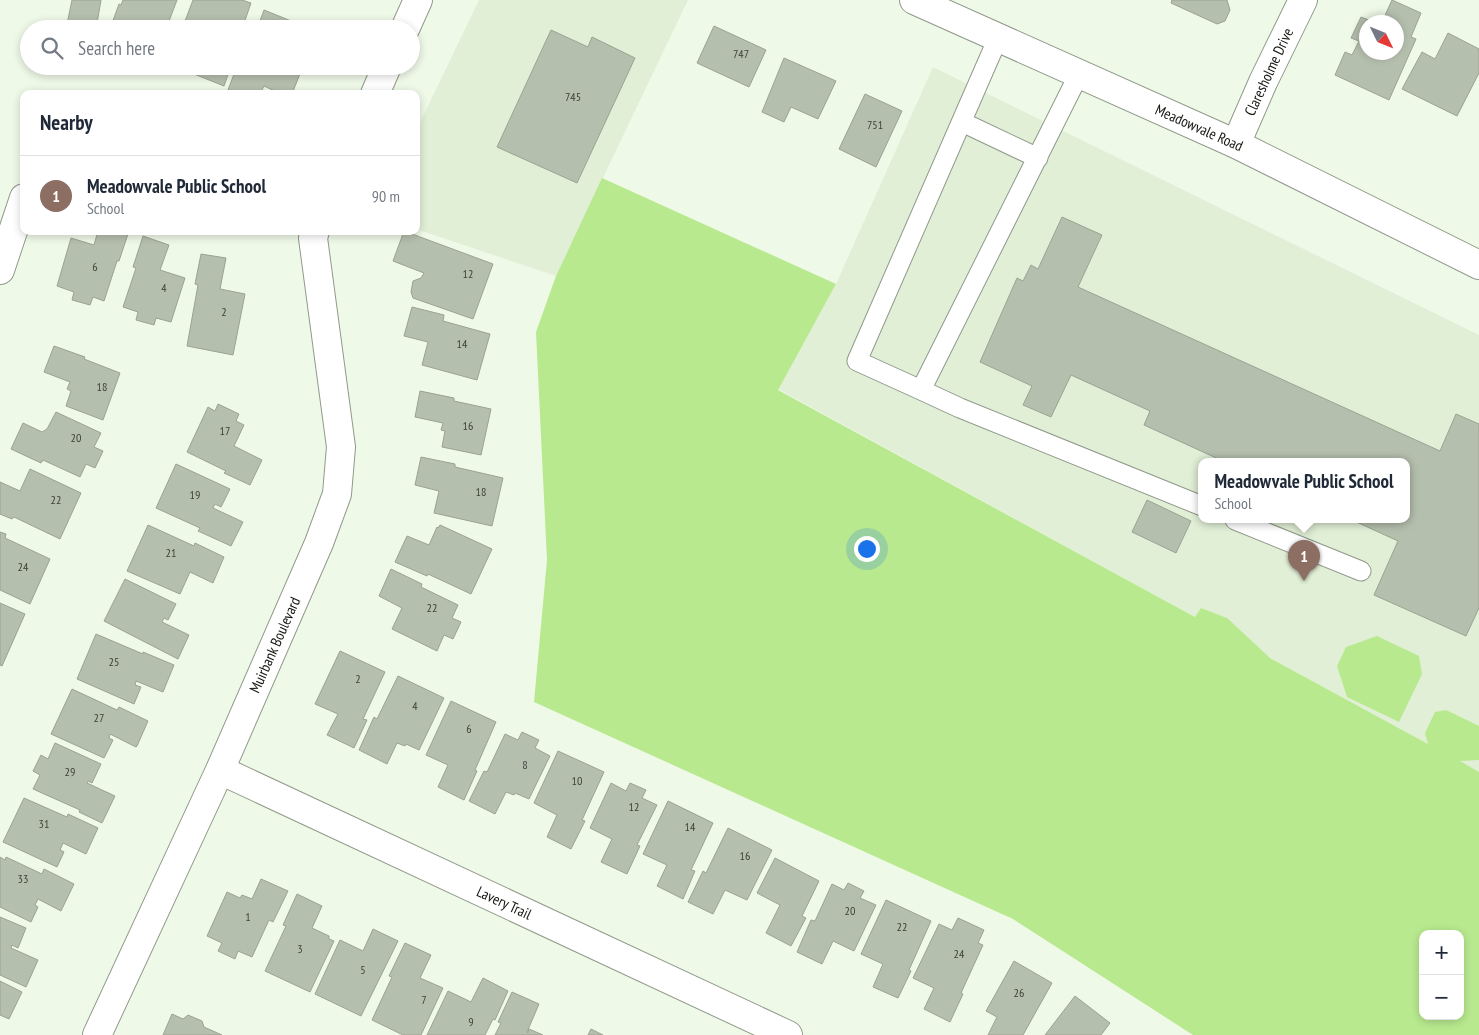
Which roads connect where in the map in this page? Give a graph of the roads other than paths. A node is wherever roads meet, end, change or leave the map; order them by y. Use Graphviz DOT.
graph roads {
  1 [pos="418,0"];
  2 [pos="914,0"];
  3 [pos="1303,0"];
  4 [pos="409,20"];
  5 [pos="998,38"];
  6 [pos="1080,74"];
  7 [pos="383,75"];
  8 [pos="377,90"];
  9 [pos="962,122"];
  10 [pos="1236,144"];
  11 [pos="1038,158"];
  12 [pos="20,210"];
  13 [pos="314,235"];
  14 [pos="1479,265"];
  15 [pos="0,270"];
  16 [pos="921,390"];
  17 [pos="1198,504"];
  18 [pos="1242,523"];
  19 [pos="1362,571"];
  20 [pos="220,770"];
  21 [pos="97,1035"];
  22 [pos="788,1035"];
  1 -- 4 [label="street"];
  2 -- 5 [label="street, Meadowvale Road"];
  3 -- 10 [label="street, Claresholme Drive"];
  5 -- 6 [label="street, Meadowvale Road"];
  5 -- 9 [label="lane"];
  6 -- 10 [label="street, Meadowvale Road"];
  6 -- 11 [label="lane"];
  7 -- 8 [label="street"];
  9 -- 11 [label="lane"];
  9 -- 16 [label="lane"];
  10 -- 14 [label="street, Meadowvale Road"];
  11 -- 16 [label="lane"];
  12 -- 15 [label="street"];
  13 -- 20 [label="street, Muirbank Boulevard"];
  16 -- 17 [label="lane"];
  18 -- 19 [label="lane"];
  20 -- 21 [label="street, Muirbank Boulevard"];
  20 -- 22 [label="street, Lavery Trail"];
}
